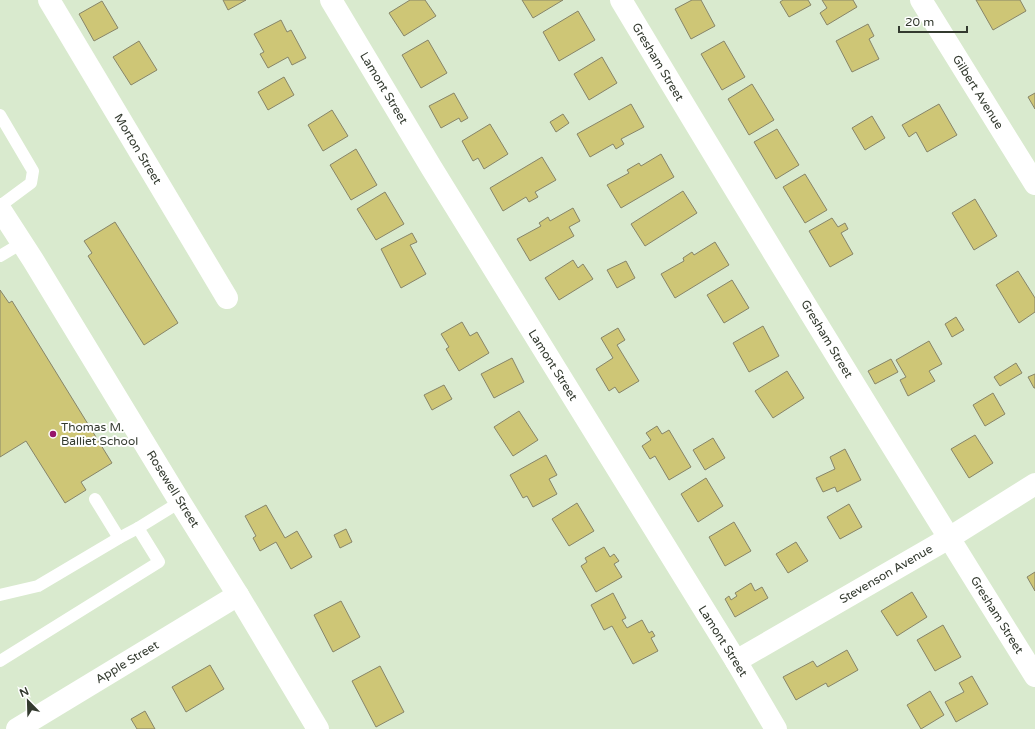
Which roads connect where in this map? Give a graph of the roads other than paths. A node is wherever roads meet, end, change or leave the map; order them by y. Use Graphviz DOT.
graph roads {
  1 [pos="49,0"];
  2 [pos="331,0"];
  3 [pos="621,0"];
  4 [pos="921,0"];
  5 [pos="0,115"];
  6 [pos="1035,184"];
  7 [pos="0,206"];
  8 [pos="0,209"];
  9 [pos="22,243"];
  10 [pos="0,256"];
  11 [pos="227,298"];
  12 [pos="1035,484"];
  13 [pos="95,499"];
  14 [pos="180,502"];
  15 [pos="138,528"];
  16 [pos="119,538"];
  17 [pos="949,538"];
  18 [pos="0,595"];
  19 [pos="238,595"];
  20 [pos="0,661"];
  21 [pos="736,661"];
  22 [pos="1035,676"];
  23 [pos="16,729"];
  24 [pos="318,729"];
  25 [pos="776,729"];
  1 -- 11 [label="street, Morton Street"];
  2 -- 21 [label="street, Lamont Street"];
  3 -- 17 [label="street, Gresham Street"];
  4 -- 6 [label="street, Gilbert Avenue"];
  5 -- 7 [label="lane"];
  8 -- 9 [label="street, Rosewell Street"];
  9 -- 10 [label="lane"];
  9 -- 14 [label="street, Rosewell Street"];
  12 -- 17 [label="street, Stevenson Avenue"];
  13 -- 16 [label="lane"];
  14 -- 15 [label="lane"];
  14 -- 19 [label="street, Rosewell Street"];
  15 -- 16 [label="lane"];
  15 -- 20 [label="lane"];
  16 -- 18 [label="lane"];
  17 -- 21 [label="street, Stevenson Avenue"];
  17 -- 22 [label="street, Gresham Street"];
  19 -- 23 [label="street, Apple Street"];
  19 -- 24 [label="street, Rosewell Street"];
  21 -- 25 [label="street, Lamont Street"];
}
